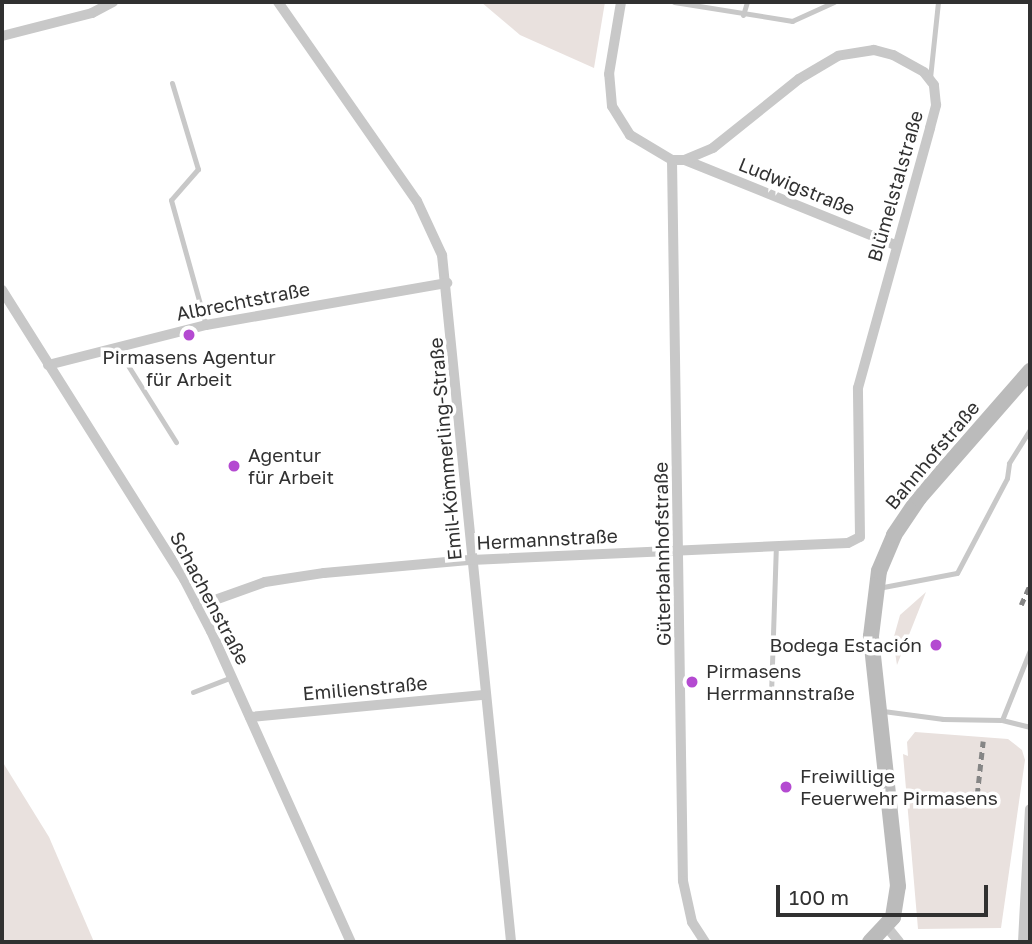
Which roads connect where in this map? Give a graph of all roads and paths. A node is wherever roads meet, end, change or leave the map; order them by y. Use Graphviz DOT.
graph roads {
  1 [pos="113,2"];
  2 [pos="278,2"];
  3 [pos="621,2"];
  4 [pos="674,2"];
  5 [pos="747,2"];
  6 [pos="834,2"];
  7 [pos="938,2"];
  8 [pos="743,15"];
  9 [pos="2,36"];
  10 [pos="930,78"];
  11 [pos="172,83"];
  12 [pos="672,160"];
  13 [pos="685,160"];
  14 [pos="895,245"];
  15 [pos="447,283"];
  16 [pos="2,290"];
  17 [pos="206,325"];
  18 [pos="115,345"];
  19 [pos="48,365"];
  20 [pos="1030,371"];
  21 [pos="1030,429"];
  22 [pos="176,442"];
  23 [pos="860,537"];
  24 [pos="776,545"];
  25 [pos="681,550"];
  26 [pos="471,560"];
  27 [pos="875,588"];
  28 [pos="198,606"];
  29 [pos="1030,650"];
  30 [pos="232,677"];
  31 [pos="192,692"];
  32 [pos="772,694"];
  33 [pos="484,695"];
  34 [pos="880,711"];
  35 [pos="250,717"];
  36 [pos="1002,720"];
  37 [pos="1030,727"];
  38 [pos="1030,809"];
  39 [pos="887,927"];
  40 [pos="1027,930"];
  41 [pos="351,942"];
  42 [pos="511,942"];
  43 [pos="705,942"];
  44 [pos="870,942"];
  45 [pos="899,942"];
  46 [pos="1023,942"];
  1 -- 9 [label="street"];
  2 -- 15 [label="street, Emil-Kömmerling-Straße"];
  3 -- 12 [label="street"];
  4 -- 8 [label="lane"];
  5 -- 8 [label="lane"];
  6 -- 8 [label="lane"];
  7 -- 10 [label="lane"];
  10 -- 13 [label="street"];
  10 -- 14 [label="street, Blümelstalstraße"];
  11 -- 17 [label="lane"];
  12 -- 13 [label="street"];
  12 -- 25 [label="street, Güterbahnhofstraße"];
  13 -- 14 [label="street, Ludwigstraße"];
  14 -- 23 [label="street, Blümelstalstraße"];
  15 -- 17 [label="street, Albrechtstraße"];
  15 -- 26 [label="street, Emil-Kömmerling-Straße"];
  16 -- 19 [label="street, Schachenstraße"];
  17 -- 18 [label="street, Albrechtstraße"];
  18 -- 19 [label="street, Albrechtstraße"];
  18 -- 22 [label="lane"];
  19 -- 28 [label="street, Schachenstraße"];
  20 -- 27 [label="street, Bahnhofstraße"];
  21 -- 27 [label="lane"];
  23 -- 24 [label="street, Hermannstraße"];
  24 -- 25 [label="street, Hermannstraße"];
  24 -- 32 [label="lane"];
  25 -- 26 [label="street, Hermannstraße"];
  25 -- 43 [label="street, Güterbahnhofstraße"];
  26 -- 28 [label="street, Hermannstraße"];
  26 -- 33 [label="street, Emil-Kömmerling-Straße"];
  27 -- 34 [label="street, Bahnhofstraße"];
  28 -- 30 [label="street, Schachenstraße"];
  29 -- 36 [label="lane"];
  30 -- 31 [label="lane"];
  30 -- 35 [label="street, Schachenstraße"];
  33 -- 35 [label="street, Emilienstraße"];
  33 -- 42 [label="street, Emil-Kömmerling-Straße"];
  34 -- 36 [label="lane"];
  34 -- 39 [label="street, Bahnhofstraße"];
  35 -- 41 [label="street, Schachenstraße"];
  36 -- 37 [label="lane"];
  38 -- 40 [label="street"];
  39 -- 44 [label="street"];
  39 -- 45 [label="street"];
  40 -- 46 [label="street"];
}
